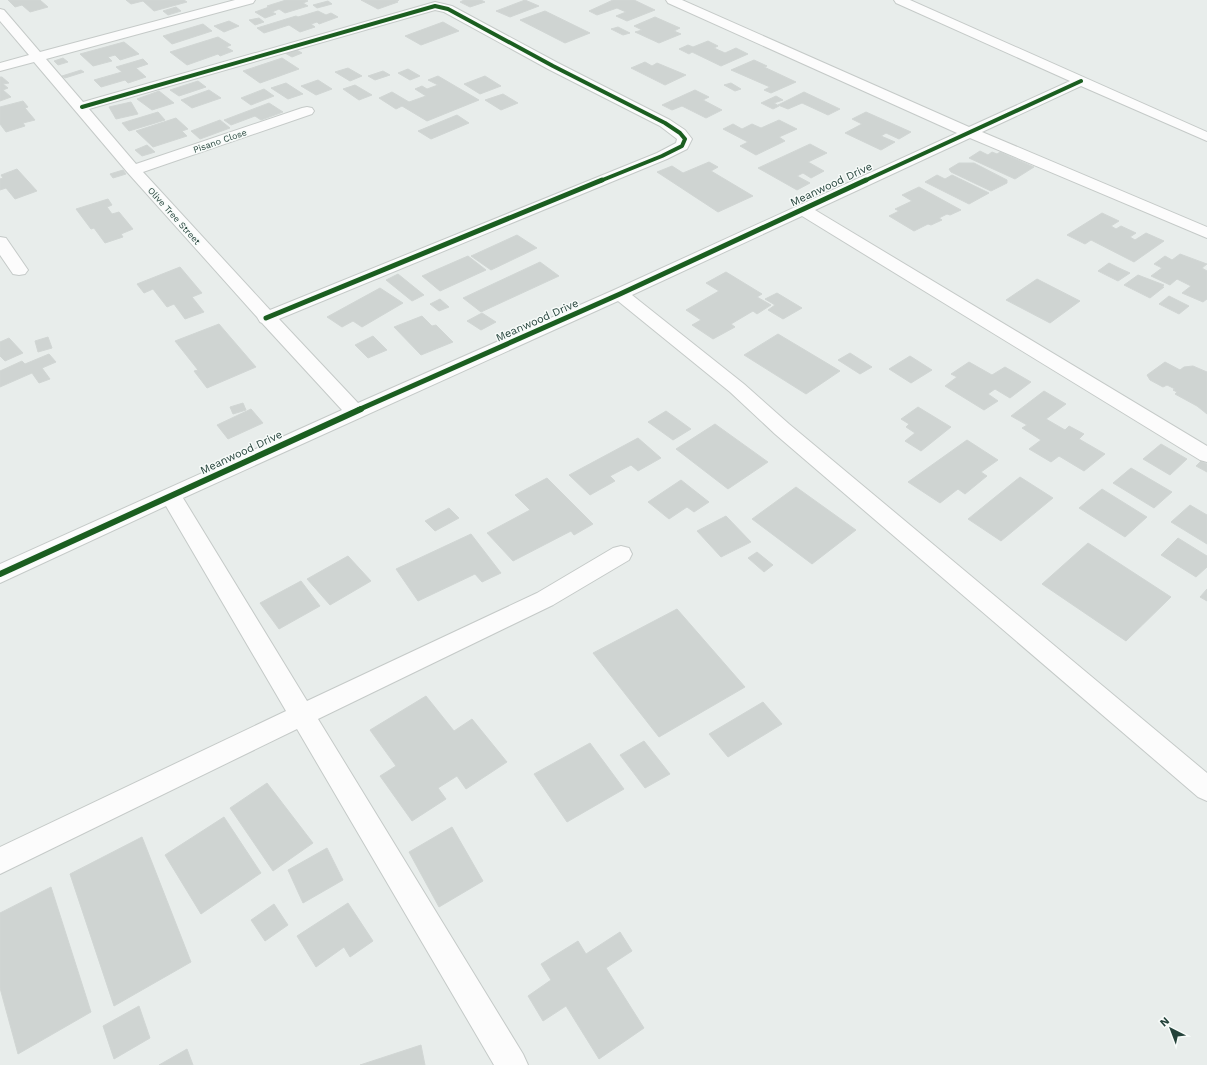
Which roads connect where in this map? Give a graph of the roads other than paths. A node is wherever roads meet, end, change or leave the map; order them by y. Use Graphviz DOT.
graph roads {
  1 [pos="249,0"];
  2 [pos="672,0"];
  3 [pos="900,0"];
  4 [pos="0,13"];
  5 [pos="37,56"];
  6 [pos="0,67"];
  7 [pos="1081,81"];
  8 [pos="82,107"];
  9 [pos="307,112"];
  10 [pos="968,132"];
  11 [pos="1207,137"];
  12 [pos="133,170"];
  13 [pos="802,209"];
  14 [pos="1207,233"];
  15 [pos="0,242"];
  16 [pos="19,270"];
  17 [pos="620,294"];
  18 [pos="266,318"];
  19 [pos="355,412"];
  20 [pos="1207,455"];
  21 [pos="171,496"];
  22 [pos="621,554"];
  23 [pos="0,574"];
  24 [pos="303,715"];
  25 [pos="1207,789"];
  26 [pos="0,861"];
  27 [pos="512,1065"];
  1 -- 5 [label="street"];
  2 -- 10 [label="street"];
  3 -- 7 [label="street"];
  4 -- 5 [label="street, Olive Tree Street"];
  5 -- 6 [label="street"];
  5 -- 8 [label="street, Olive Tree Street"];
  7 -- 10 [label="street, Meanwood Drive"];
  7 -- 11 [label="street"];
  8 -- 12 [label="street, Olive Tree Street"];
  8 -- 18 [label="street"];
  9 -- 12 [label="street, Pisano Close"];
  10 -- 13 [label="street, Meanwood Drive"];
  10 -- 14 [label="street"];
  12 -- 18 [label="street, Olive Tree Street"];
  13 -- 17 [label="street, Meanwood Drive"];
  13 -- 20 [label="street"];
  15 -- 16 [label="street"];
  17 -- 19 [label="street, Meanwood Drive"];
  17 -- 25 [label="street"];
  18 -- 19 [label="street, Olive Tree Street"];
  19 -- 21 [label="street, Meanwood Drive"];
  21 -- 23 [label="street, Meanwood Drive"];
  21 -- 24 [label="street"];
  22 -- 24 [label="street"];
  24 -- 26 [label="street"];
  24 -- 27 [label="street"];
}
